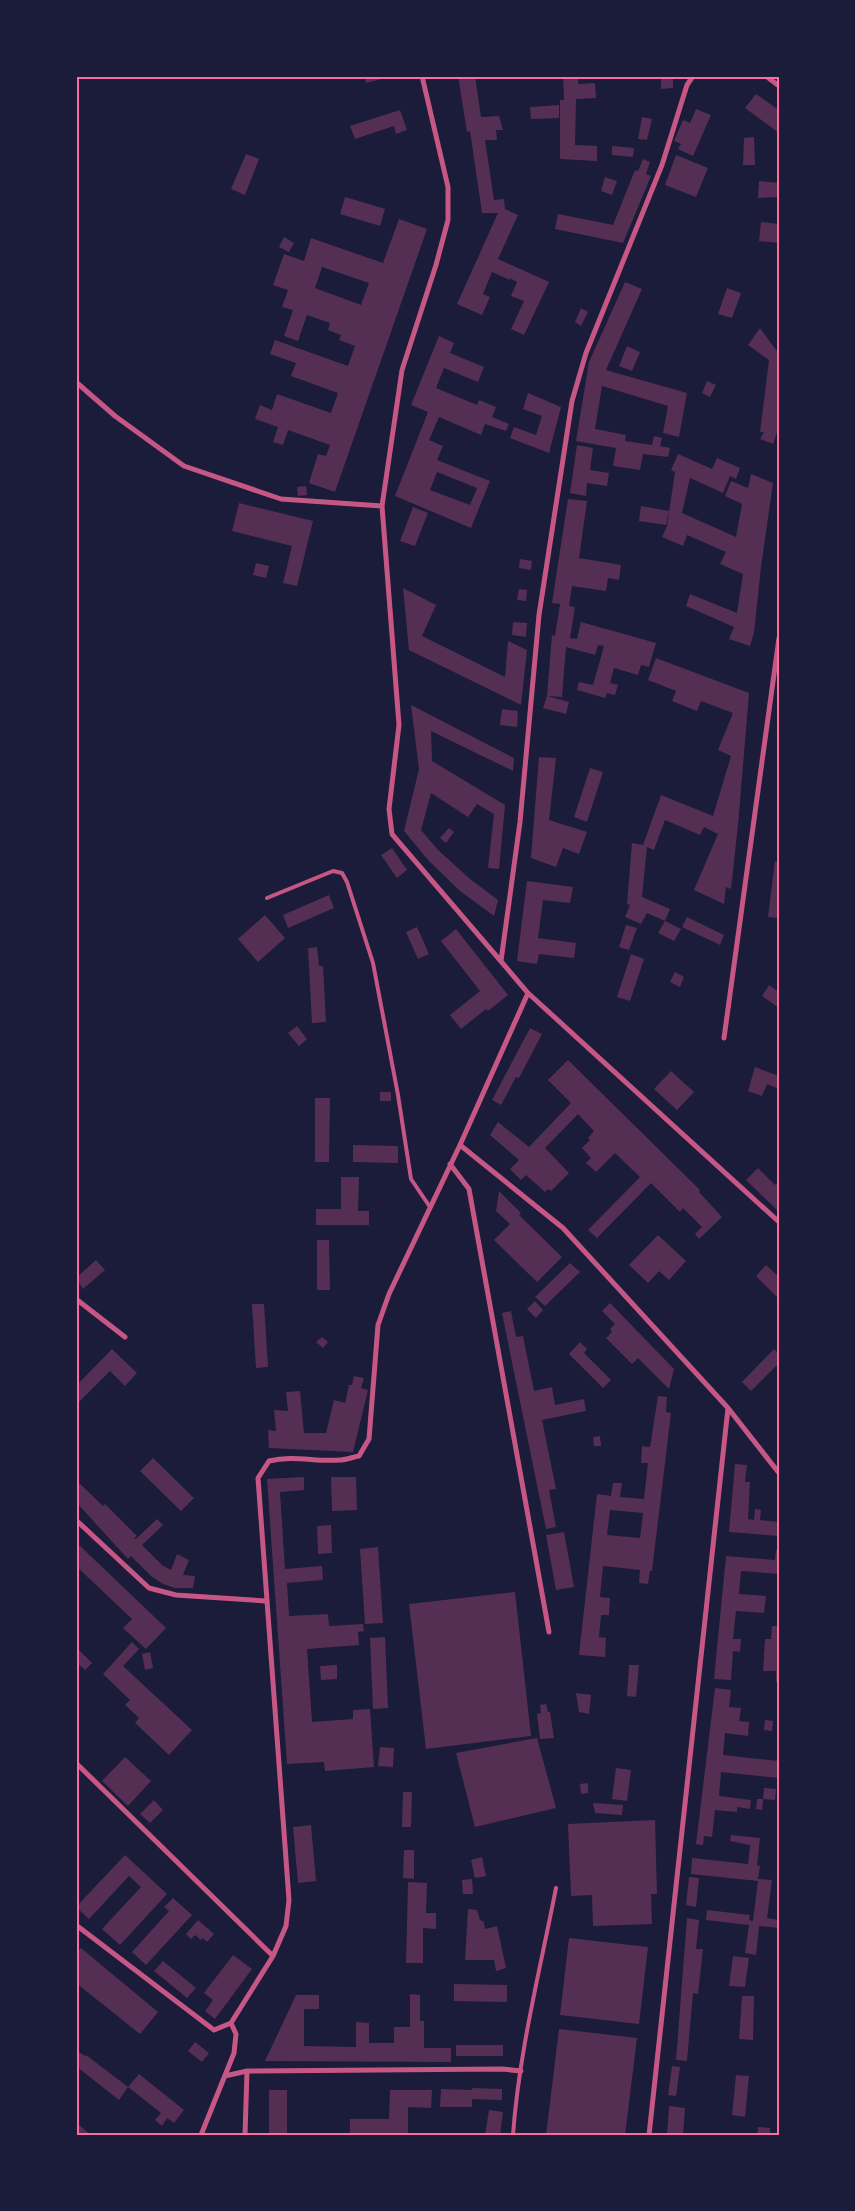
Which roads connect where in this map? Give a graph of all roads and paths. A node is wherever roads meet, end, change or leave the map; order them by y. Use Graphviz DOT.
graph roads {
  1 [pos="422,76"];
  2 [pos="693,76"];
  3 [pos="766,76"];
  4 [pos="779,86"];
  5 [pos="76,382"];
  6 [pos="382,506"];
  7 [pos="779,638"];
  8 [pos="267,898"];
  9 [pos="501,960"];
  10 [pos="528,993"];
  11 [pos="724,1038"];
  12 [pos="460,1145"];
  13 [pos="450,1164"];
  14 [pos="430,1207"];
  15 [pos="779,1222"];
  16 [pos="76,1299"];
  17 [pos="126,1337"];
  18 [pos="728,1408"];
  19 [pos="779,1473"];
  20 [pos="76,1520"];
  21 [pos="266,1600"];
  22 [pos="549,1632"];
  23 [pos="76,1763"];
  24 [pos="556,1888"];
  25 [pos="76,1925"];
  26 [pos="273,1956"];
  27 [pos="231,2023"];
  28 [pos="247,2071"];
  29 [pos="521,2071"];
  30 [pos="225,2076"];
  31 [pos="201,2135"];
  32 [pos="245,2135"];
  33 [pos="513,2135"];
  34 [pos="649,2135"];
  1 -- 6 [label="street"];
  2 -- 9 [label="street"];
  3 -- 4 [label="street"];
  5 -- 6 [label="street"];
  6 -- 9 [label="street"];
  7 -- 11 [label="street"];
  8 -- 14 [label="lane"];
  9 -- 10 [label="street"];
  10 -- 12 [label="street"];
  10 -- 15 [label="street"];
  12 -- 13 [label="street"];
  12 -- 18 [label="street"];
  13 -- 14 [label="street"];
  13 -- 22 [label="street"];
  14 -- 21 [label="street"];
  16 -- 17 [label="street"];
  18 -- 19 [label="street"];
  18 -- 34 [label="street"];
  20 -- 21 [label="street"];
  21 -- 26 [label="street"];
  23 -- 26 [label="street"];
  24 -- 29 [label="lane"];
  25 -- 27 [label="street"];
  26 -- 27 [label="street"];
  27 -- 30 [label="street"];
  28 -- 29 [label="street"];
  28 -- 30 [label="street"];
  28 -- 32 [label="street"];
  29 -- 33 [label="lane"];
  30 -- 31 [label="street"];
}
